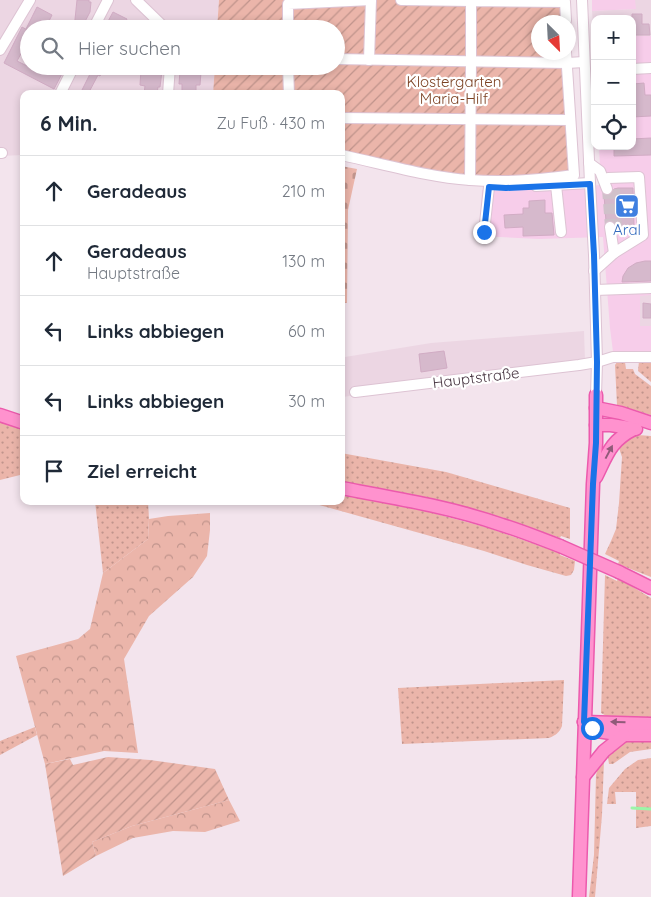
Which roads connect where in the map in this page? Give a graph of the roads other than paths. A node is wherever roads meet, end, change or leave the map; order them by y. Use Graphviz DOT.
graph roads {
  1 [pos="30,0"];
  2 [pos="108,0"];
  3 [pos="136,0"];
  4 [pos="371,0"];
  5 [pos="401,0"];
  6 [pos="582,0"];
  7 [pos="470,1"];
  8 [pos="566,15"];
  9 [pos="98,20"];
  10 [pos="157,20"];
  11 [pos="288,20"];
  12 [pos="0,50"];
  13 [pos="345,59"];
  14 [pos="531,59"];
  15 [pos="369,60"];
  16 [pos="566,60"];
  17 [pos="571,60"];
  18 [pos="471,61"];
  19 [pos="588,67"];
  20 [pos="651,68"];
  21 [pos="636,69"];
  22 [pos="70,75"];
  23 [pos="169,75"];
  24 [pos="288,75"];
  25 [pos="62,90"];
  26 [pos="168,90"];
  27 [pos="288,90"];
  28 [pos="345,118"];
  29 [pos="470,120"];
  30 [pos="570,120"];
  31 [pos="345,156"];
  32 [pos="589,163"];
  33 [pos="604,175"];
  34 [pos="471,184"];
  35 [pos="590,184"];
  36 [pos="556,185"];
  37 [pos="489,187"];
  38 [pos="611,189"];
  39 [pos="614,227"];
  40 [pos="484,232"];
  41 [pos="561,232"];
  42 [pos="614,253"];
  43 [pos="594,271"];
  44 [pos="651,288"];
  45 [pos="595,290"];
  46 [pos="651,357"];
  47 [pos="597,362"];
  48 [pos="355,392"];
  49 [pos="596,395"];
  50 [pos="596,408"];
  51 [pos="0,415"];
  52 [pos="20,422"];
  53 [pos="651,423"];
  54 [pos="596,425"];
  55 [pos="634,429"];
  56 [pos="651,429"];
  57 [pos="593,484"];
  58 [pos="345,489"];
  59 [pos="651,588"];
  60 [pos="584,722"];
  61 [pos="651,724"];
  62 [pos="624,735"];
  63 [pos="651,735"];
  64 [pos="583,777"];
  65 [pos="579,897"];
  1 -- 12 [label="street"];
  2 -- 9 [label="street"];
  3 -- 10 [label="street"];
  4 -- 11 [label="street"];
  4 -- 15 [label="street"];
  5 -- 7 [label="street"];
  6 -- 19 [label="street"];
  7 -- 8 [label="street"];
  7 -- 18 [label="street"];
  13 -- 15 [label="street"];
  14 -- 18 [label="street"];
  15 -- 18 [label="street"];
  16 -- 30 [label="street"];
  17 -- 19 [label="street"];
  18 -- 29 [label="street"];
  19 -- 32 [label="street"];
  20 -- 21 [label="street"];
  22 -- 25 [label="street"];
  23 -- 26 [label="street"];
  24 -- 27 [label="street"];
  28 -- 29 [label="street"];
  29 -- 30 [label="street"];
  29 -- 34 [label="street"];
  30 -- 34 [label="street"];
  31 -- 34 [label="street"];
  32 -- 33 [label="street"];
  32 -- 35 [label="street"];
  33 -- 38 [label="street"];
  33 -- 42 [label="street"];
  34 -- 37 [label="street"];
  35 -- 36 [label="street"];
  35 -- 43 [label="street"];
  36 -- 37 [label="street"];
  36 -- 41 [label="street"];
  37 -- 40 [label="street"];
  39 -- 42 [label="street"];
  42 -- 43 [label="street"];
  43 -- 45 [label="street"];
  44 -- 45 [label="street"];
  45 -- 47 [label="street"];
  46 -- 47 [label="street, Hauptstraße"];
  47 -- 48 [label="street, Hauptstraße"];
  47 -- 49 [label="street"];
  49 -- 50 [label="main road"];
  50 -- 53 [label="main road"];
  50 -- 54 [label="main road"];
  51 -- 52 [label="main road"];
  54 -- 55 [label="main road"];
  54 -- 57 [label="main road"];
  55 -- 56 [label="main road"];
  57 -- 55 [label="main road, one-way"];
  57 -- 60 [label="main road"];
  58 -- 59 [label="main road, bridge"];
  61 -- 60 [label="main road, one-way"];
  60 -- 62 [label="main road"];
  60 -- 64 [label="main road"];
  62 -- 63 [label="main road"];
  62 -- 64 [label="main road"];
  64 -- 65 [label="main road"];
}
